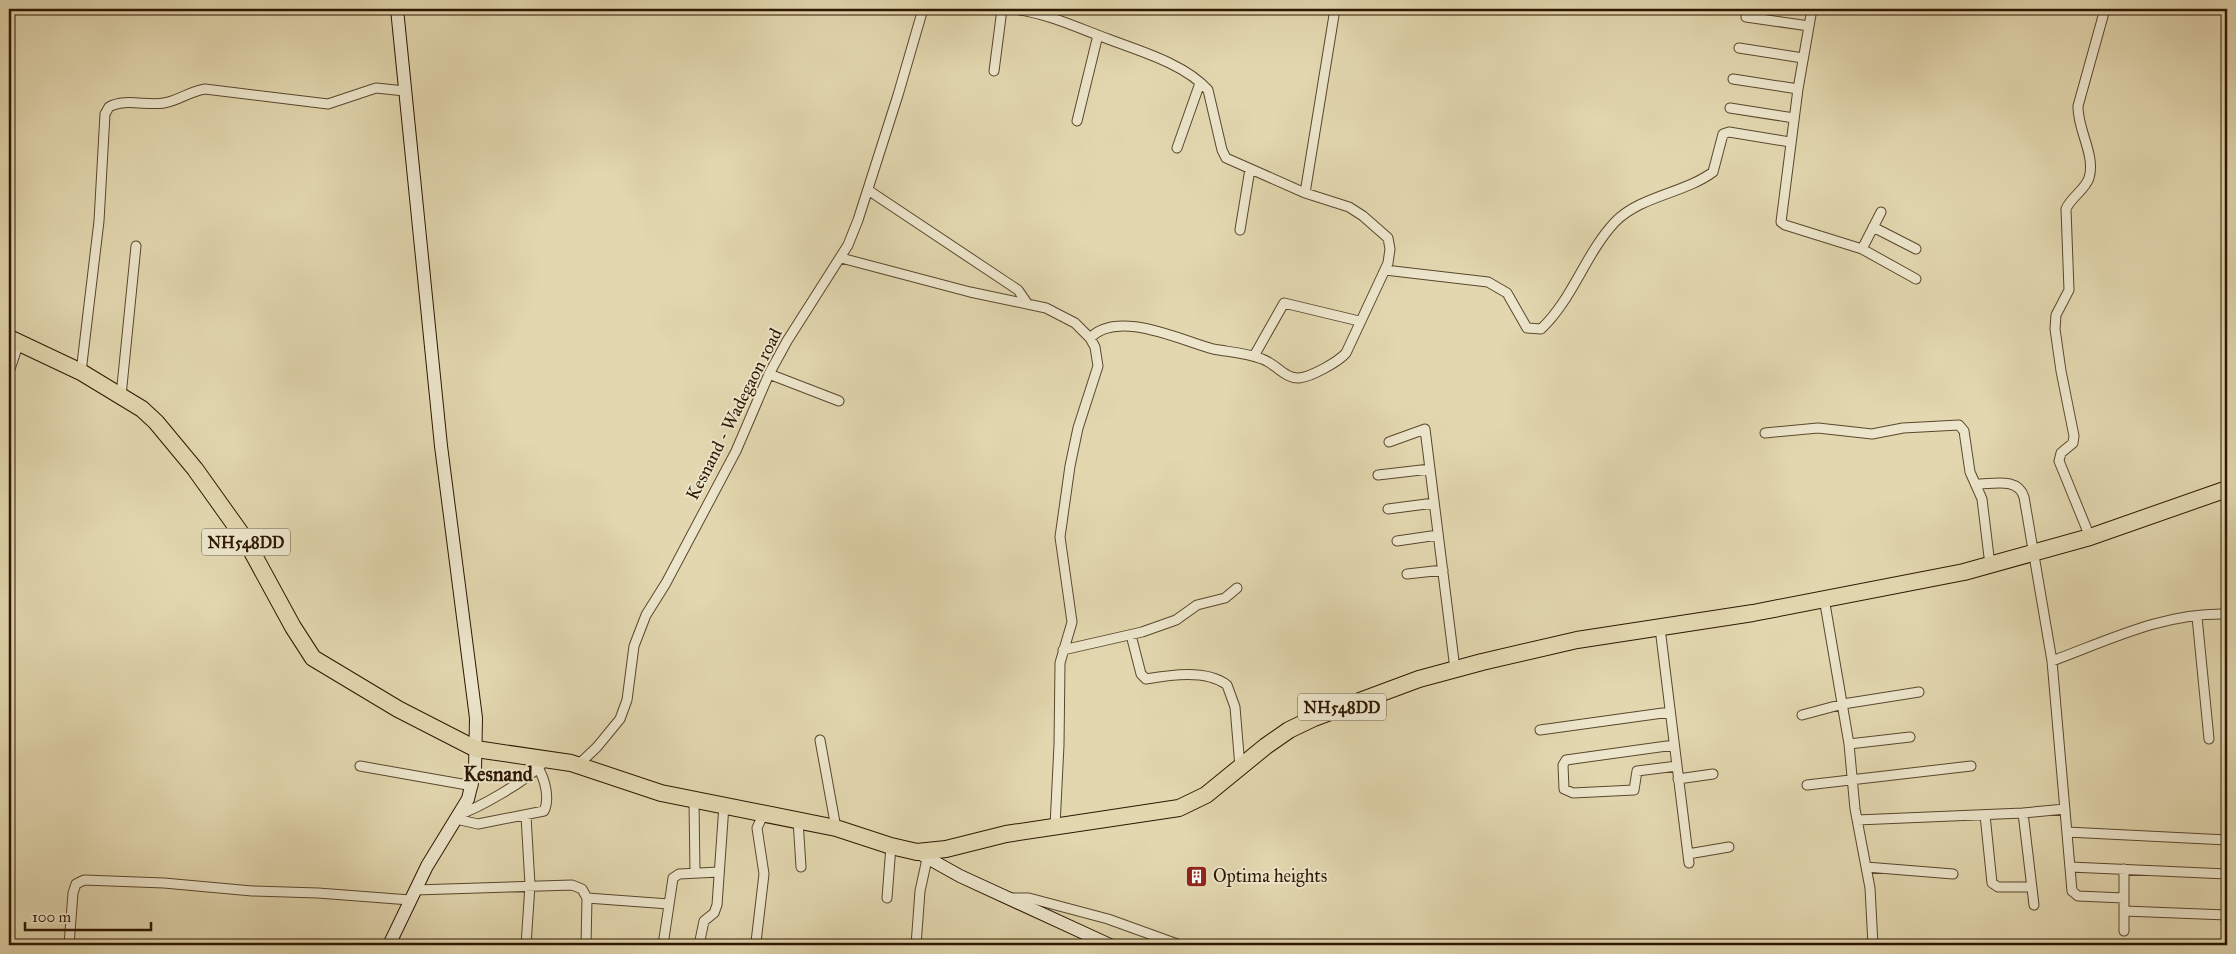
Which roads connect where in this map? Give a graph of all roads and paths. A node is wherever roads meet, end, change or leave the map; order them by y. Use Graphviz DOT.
graph roads {
  1 [pos="397,9"];
  2 [pos="923,9"];
  3 [pos="1002,9"];
  4 [pos="1013,9"];
  5 [pos="1335,9"];
  6 [pos="1812,9"];
  7 [pos="2105,9"];
  8 [pos="1746,17"];
  9 [pos="1809,26"];
  10 [pos="1098,35"];
  11 [pos="1739,48"];
  12 [pos="1803,58"];
  13 [pos="994,71"];
  14 [pos="1733,79"];
  15 [pos="1200,83"];
  16 [pos="1798,90"];
  17 [pos="405,91"];
  18 [pos="1730,108"];
  19 [pos="1794,118"];
  20 [pos="1077,121"];
  21 [pos="1790,142"];
  22 [pos="1177,148"];
  23 [pos="1250,169"];
  24 [pos="868,190"];
  25 [pos="1305,193"];
  26 [pos="1881,212"];
  27 [pos="1873,226"];
  28 [pos="1240,230"];
  29 [pos="136,246"];
  30 [pos="1862,249"];
  31 [pos="1916,249"];
  32 [pos="841,258"];
  33 [pos="1385,270"];
  34 [pos="1916,279"];
  35 [pos="1027,303"];
  36 [pos="1359,321"];
  37 [pos="1090,338"];
  38 [pos="14,340"];
  39 [pos="1254,356"];
  40 [pos="9,372"];
  41 [pos="81,372"];
  42 [pos="769,374"];
  43 [pos="121,396"];
  44 [pos="839,402"];
  45 [pos="1765,434"];
  46 [pos="1389,442"];
  47 [pos="1430,469"];
  48 [pos="1378,475"];
  49 [pos="1976,484"];
  50 [pos="2227,489"];
  51 [pos="1434,503"];
  52 [pos="1388,509"];
  53 [pos="1438,535"];
  54 [pos="2090,537"];
  55 [pos="1397,540"];
  56 [pos="2034,554"];
  57 [pos="1990,565"];
  58 [pos="1443,570"];
  59 [pos="1407,574"];
  60 [pos="1237,588"];
  61 [pos="1824,598"];
  62 [pos="2227,614"];
  63 [pos="2197,617"];
  64 [pos="1660,628"];
  65 [pos="1131,634"];
  66 [pos="1063,650"];
  67 [pos="2052,661"];
  68 [pos="1455,669"];
  69 [pos="1919,692"];
  70 [pos="1843,704"];
  71 [pos="1670,712"];
  72 [pos="1802,715"];
  73 [pos="1540,730"];
  74 [pos="1910,737"];
  75 [pos="2209,738"];
  76 [pos="820,740"];
  77 [pos="1849,744"];
  78 [pos="1674,745"];
  79 [pos="476,749"];
  80 [pos="542,764"];
  81 [pos="578,764"];
  82 [pos="360,766"];
  83 [pos="1677,766"];
  84 [pos="1971,766"];
  85 [pos="1240,768"];
  86 [pos="1713,774"];
  87 [pos="1678,779"];
  88 [pos="1853,781"];
  89 [pos="473,786"];
  90 [pos="1807,786"];
  91 [pos="694,800"];
  92 [pos="724,805"];
  93 [pos="2065,809"];
  94 [pos="764,813"];
  95 [pos="2023,813"];
  96 [pos="1985,815"];
  97 [pos="526,816"];
  98 [pos="457,817"];
  99 [pos="798,820"];
  100 [pos="1858,820"];
  101 [pos="1055,826"];
  102 [pos="836,828"];
  103 [pos="2067,832"];
  104 [pos="2227,840"];
  105 [pos="892,846"];
  106 [pos="1729,847"];
  107 [pos="922,855"];
  108 [pos="801,867"];
  109 [pos="2070,867"];
  110 [pos="1866,868"];
  111 [pos="2124,869"];
  112 [pos="720,872"];
  113 [pos="695,873"];
  114 [pos="1953,874"];
  115 [pos="2227,874"];
  116 [pos="530,884"];
  117 [pos="2031,888"];
  118 [pos="413,895"];
  119 [pos="587,898"];
  120 [pos="887,898"];
  121 [pos="1006,898"];
  122 [pos="2124,898"];
  123 [pos="669,904"];
  124 [pos="2034,905"];
  125 [pos="2124,911"];
  126 [pos="2227,915"];
  127 [pos="2124,932"];
  128 [pos="756,942"];
  129 [pos="69,945"];
  130 [pos="389,945"];
  131 [pos="526,945"];
  132 [pos="586,945"];
  133 [pos="663,945"];
  134 [pos="699,945"];
  135 [pos="916,945"];
  136 [pos="1110,945"];
  137 [pos="1180,945"];
  138 [pos="1873,945"];
  1 -- 17 [label="main road"];
  2 -- 24 [label="street, Kesnand - Wadegaon road"];
  3 -- 13 [label="street"];
  4 -- 10 [label="street"];
  5 -- 25 [label="street"];
  6 -- 9 [label="street"];
  7 -- 54 [label="street"];
  8 -- 9 [label="street"];
  9 -- 12 [label="street"];
  10 -- 15 [label="street"];
  10 -- 20 [label="street"];
  11 -- 12 [label="street"];
  12 -- 16 [label="street"];
  14 -- 16 [label="street"];
  15 -- 22 [label="street"];
  15 -- 23 [label="street"];
  16 -- 19 [label="street"];
  17 -- 41 [label="street"];
  17 -- 79 [label="main road"];
  18 -- 19 [label="street"];
  19 -- 21 [label="street"];
  21 -- 30 [label="street"];
  21 -- 33 [label="street"];
  23 -- 25 [label="street"];
  23 -- 28 [label="street"];
  24 -- 32 [label="street, Kesnand - Wadegaon road"];
  24 -- 35 [label="street"];
  25 -- 33 [label="street"];
  26 -- 27 [label="street"];
  27 -- 30 [label="street"];
  27 -- 31 [label="street"];
  29 -- 43 [label="street"];
  30 -- 34 [label="street"];
  32 -- 35 [label="street"];
  32 -- 42 [label="street, Kesnand - Wadegaon road"];
  33 -- 36 [label="street"];
  35 -- 37 [label="street"];
  36 -- 39 [label="street"];
  36 -- 39 [label="street"];
  37 -- 39 [label="street"];
  37 -- 66 [label="street"];
  38 -- 40 [label="street"];
  38 -- 41 [label="highway, NH548DD"];
  41 -- 43 [label="highway, NH548DD"];
  42 -- 44 [label="street"];
  42 -- 81 [label="street, Kesnand - Wadegaon road"];
  43 -- 79 [label="highway, NH548DD"];
  45 -- 49 [label="street"];
  46 -- 47 [label="street"];
  47 -- 48 [label="street"];
  47 -- 51 [label="street"];
  49 -- 56 [label="street"];
  49 -- 57 [label="street"];
  50 -- 54 [label="highway, NH548DD"];
  51 -- 52 [label="street"];
  51 -- 53 [label="street"];
  53 -- 55 [label="street"];
  53 -- 58 [label="street"];
  54 -- 56 [label="highway, NH548DD"];
  56 -- 57 [label="highway, NH548DD"];
  56 -- 67 [label="street"];
  57 -- 61 [label="highway, NH548DD"];
  58 -- 59 [label="street"];
  58 -- 68 [label="street"];
  60 -- 65 [label="street"];
  61 -- 64 [label="highway, NH548DD"];
  61 -- 70 [label="street"];
  62 -- 63 [label="street"];
  63 -- 67 [label="street"];
  63 -- 75 [label="street"];
  64 -- 68 [label="highway, NH548DD"];
  64 -- 71 [label="street"];
  65 -- 66 [label="street"];
  65 -- 85 [label="street"];
  66 -- 101 [label="street"];
  67 -- 93 [label="street"];
  68 -- 85 [label="highway, NH548DD"];
  69 -- 70 [label="street"];
  70 -- 72 [label="street"];
  70 -- 77 [label="street"];
  71 -- 73 [label="street"];
  71 -- 78 [label="street"];
  74 -- 77 [label="street"];
  76 -- 102 [label="street"];
  77 -- 88 [label="street"];
  78 -- 83 [label="street"];
  78 -- 83 [label="street"];
  79 -- 80 [label="highway, NH548DD"];
  79 -- 89 [label="main road"];
  80 -- 81 [label="highway, NH548DD"];
  80 -- 97 [label="street"];
  80 -- 98 [label="street"];
  81 -- 91 [label="highway, NH548DD"];
  82 -- 89 [label="street"];
  83 -- 87 [label="street"];
  84 -- 88 [label="street"];
  85 -- 101 [label="highway, NH548DD"];
  86 -- 87 [label="street"];
  87 -- 106 [label="street"];
  88 -- 90 [label="street"];
  88 -- 100 [label="street"];
  89 -- 98 [label="main road"];
  91 -- 92 [label="highway, NH548DD"];
  91 -- 113 [label="street"];
  92 -- 94 [label="highway, NH548DD"];
  92 -- 112 [label="street"];
  93 -- 95 [label="street"];
  93 -- 103 [label="street"];
  94 -- 99 [label="highway, NH548DD"];
  94 -- 128 [label="street"];
  95 -- 96 [label="street"];
  95 -- 117 [label="street"];
  96 -- 100 [label="street"];
  96 -- 117 [label="street"];
  97 -- 98 [label="street"];
  97 -- 116 [label="street"];
  98 -- 118 [label="main road"];
  99 -- 102 [label="highway, NH548DD"];
  99 -- 108 [label="street"];
  100 -- 110 [label="street"];
  101 -- 107 [label="highway, NH548DD"];
  102 -- 105 [label="highway, NH548DD"];
  103 -- 104 [label="street"];
  103 -- 109 [label="street"];
  105 -- 107 [label="highway, NH548DD"];
  105 -- 120 [label="street"];
  107 -- 121 [label="main road"];
  107 -- 135 [label="street"];
  109 -- 111 [label="street"];
  109 -- 122 [label="street"];
  110 -- 114 [label="street"];
  110 -- 138 [label="street"];
  111 -- 115 [label="street"];
  111 -- 122 [label="street"];
  112 -- 113 [label="street"];
  112 -- 134 [label="street"];
  113 -- 123 [label="street"];
  116 -- 118 [label="street"];
  116 -- 119 [label="street"];
  116 -- 131 [label="street"];
  117 -- 124 [label="street"];
  118 -- 129 [label="street"];
  118 -- 130 [label="main road"];
  119 -- 123 [label="street"];
  119 -- 132 [label="street"];
  121 -- 136 [label="main road"];
  121 -- 137 [label="street"];
  122 -- 125 [label="street"];
  123 -- 133 [label="street"];
  125 -- 126 [label="street"];
  125 -- 127 [label="street"];
}
